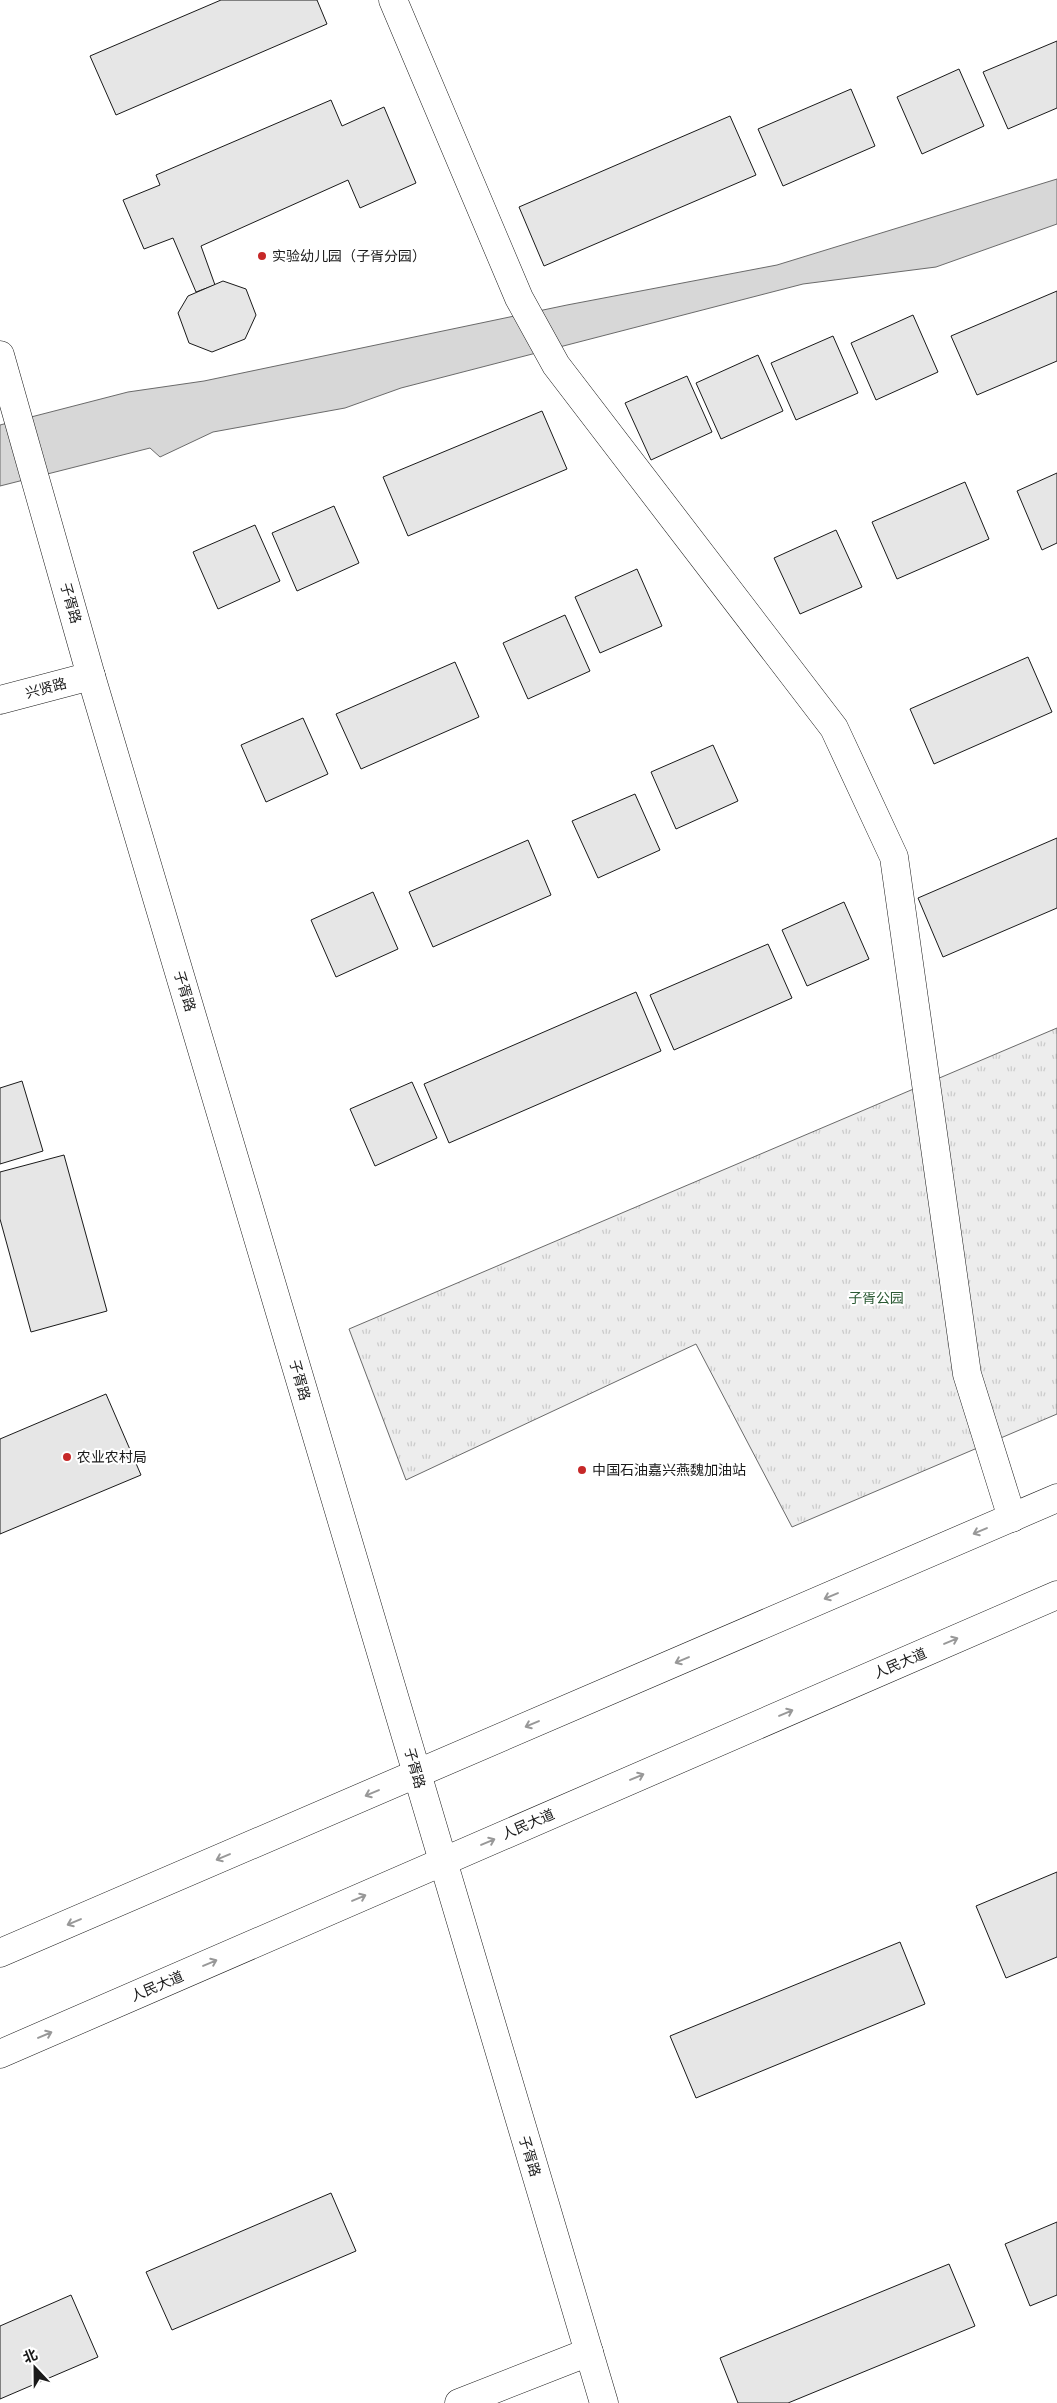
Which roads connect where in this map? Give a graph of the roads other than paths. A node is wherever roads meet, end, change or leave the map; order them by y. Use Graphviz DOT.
graph roads {
  1 [pos="393,0"];
  2 [pos="2,364"];
  3 [pos="91,676"];
  4 [pos="0,700"];
  5 [pos="1057,1498"];
  6 [pos="1012,1518"];
  7 [pos="1057,1595"];
  8 [pos="417,1774"];
  9 [pos="443,1862"];
  10 [pos="0,1953"];
  11 [pos="0,2054"];
  12 [pos="589,2352"];
  13 [pos="459,2403"];
  14 [pos="604,2403"];
  1 -- 6 [label="main road"];
  2 -- 3 [label="main road, 子胥路"];
  3 -- 4 [label="main road, 兴贤路"];
  3 -- 8 [label="main road, 子胥路"];
  5 -- 6 [label="main road"];
  6 -- 8 [label="main road, one-way"];
  9 -- 7 [label="main road, 人民大道, one-way"];
  8 -- 9 [label="main road, 子胥路"];
  8 -- 10 [label="main road, one-way"];
  11 -- 9 [label="main road, 人民大道, one-way"];
  9 -- 12 [label="main road, 子胥路"];
  12 -- 13 [label="main road"];
  12 -- 14 [label="main road, 子胥路"];
}
